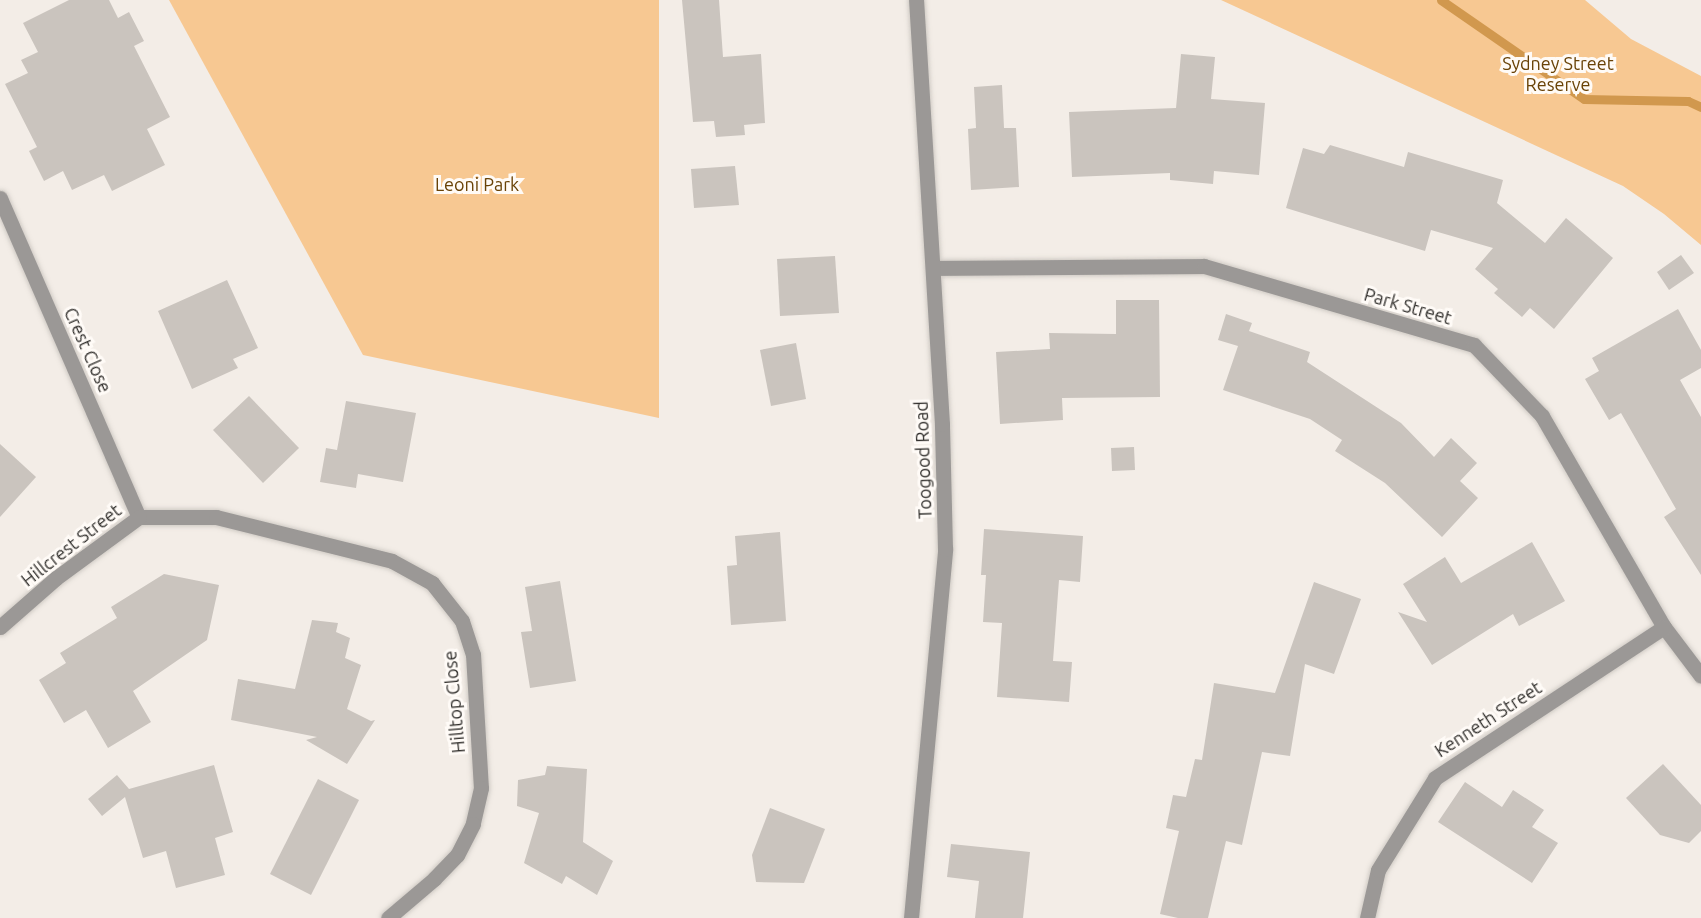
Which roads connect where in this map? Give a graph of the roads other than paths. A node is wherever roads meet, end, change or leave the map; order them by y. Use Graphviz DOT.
graph roads {
  1 [pos="916,0"];
  2 [pos="0,198"];
  3 [pos="933,268"];
  4 [pos="139,517"];
  5 [pos="0,627"];
  6 [pos="1664,627"];
  7 [pos="1701,676"];
  8 [pos="388,918"];
  9 [pos="911,918"];
  10 [pos="1367,918"];
  1 -- 3 [label="street, Toogood Road"];
  2 -- 4 [label="street, Crest Close"];
  3 -- 6 [label="street, Park Street"];
  3 -- 9 [label="street, Toogood Road"];
  4 -- 5 [label="street, Hillcrest Street"];
  4 -- 8 [label="street, Hilltop Close"];
  6 -- 7 [label="street, Park Street"];
  6 -- 10 [label="street, Kenneth Street"];
}
